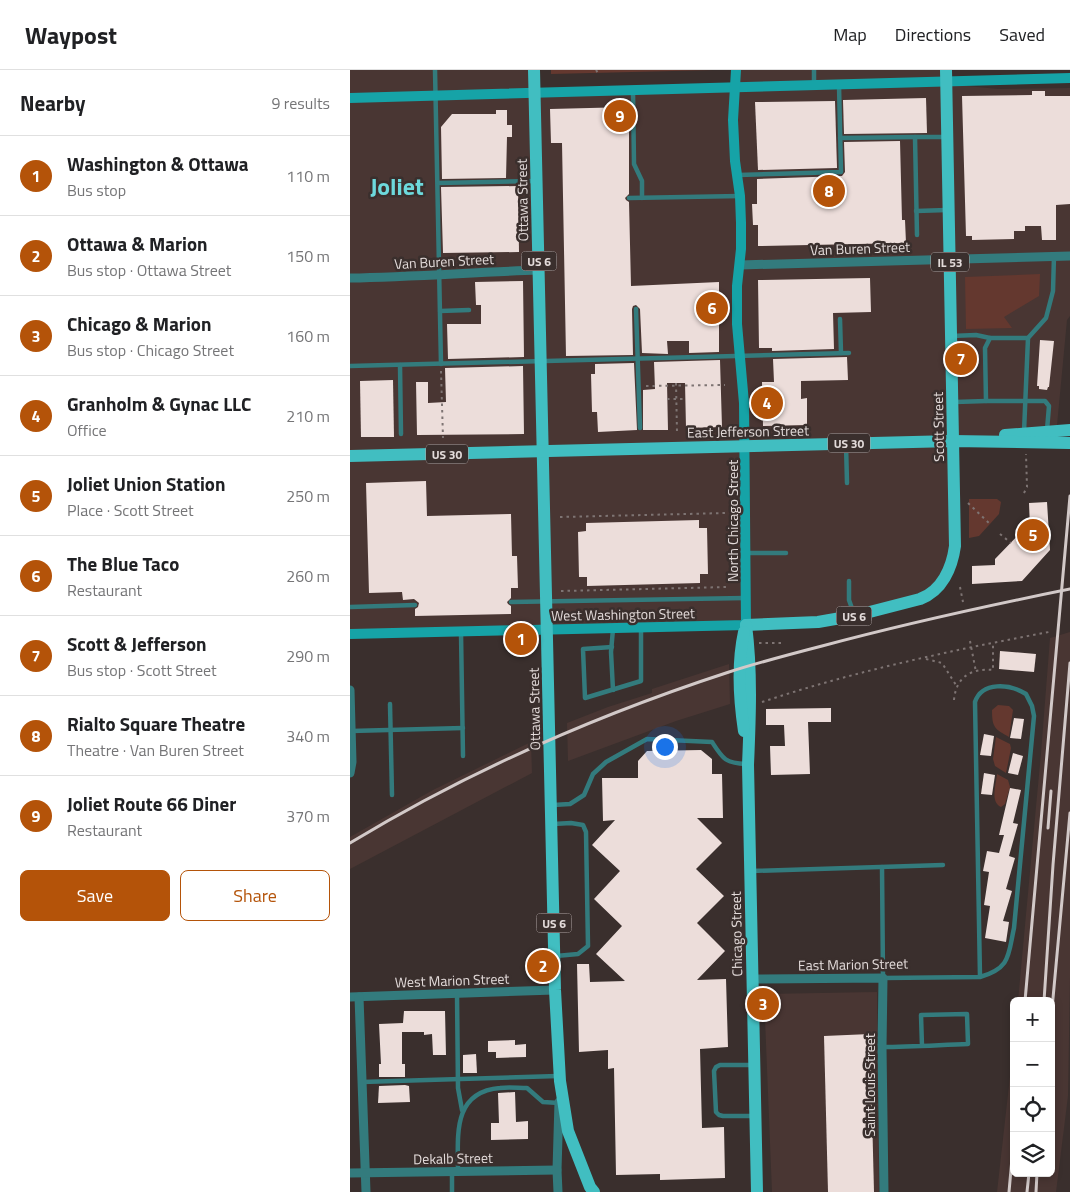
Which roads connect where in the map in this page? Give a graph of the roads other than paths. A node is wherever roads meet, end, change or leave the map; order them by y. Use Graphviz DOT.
graph roads {
  1 [pos="435,70"];
  2 [pos="534,70"];
  3 [pos="736,70"];
  4 [pos="814,70"];
  5 [pos="946,76"];
  6 [pos="1070,78"];
  7 [pos="839,85"];
  8 [pos="814,86"];
  9 [pos="736,88"];
  10 [pos="633,90"];
  11 [pos="535,93"];
  12 [pos="436,96"];
  13 [pos="350,98"];
  14 [pos="947,136"];
  15 [pos="915,137"];
  16 [pos="840,138"];
  17 [pos="737,175"];
  18 [pos="537,181"];
  19 [pos="438,184"];
  20 [pos="740,196"];
  21 [pos="629,198"];
  22 [pos="644,198"];
  23 [pos="949,210"];
  24 [pos="916,211"];
  25 [pos="917,235"];
  26 [pos="1054,256"];
  27 [pos="1070,256"];
  28 [pos="950,259"];
  29 [pos="740,265"];
  30 [pos="539,270"];
  31 [pos="440,276"];
  32 [pos="350,278"];
  33 [pos="636,309"];
  34 [pos="468,310"];
  35 [pos="440,311"];
  36 [pos="840,319"];
  37 [pos="951,336"];
  38 [pos="990,338"];
  39 [pos="1028,338"];
  40 [pos="841,353"];
  41 [pos="849,353"];
  42 [pos="740,356"];
  43 [pos="638,359"];
  44 [pos="541,361"];
  45 [pos="441,364"];
  46 [pos="400,365"];
  47 [pos="350,366"];
  48 [pos="986,401"];
  49 [pos="1026,401"];
  50 [pos="952,402"];
  51 [pos="640,428"];
  52 [pos="1070,430"];
  53 [pos="1047,431"];
  54 [pos="1024,433"];
  55 [pos="401,434"];
  56 [pos="953,441"];
  57 [pos="1069,442"];
  58 [pos="846,444"];
  59 [pos="745,446"];
  60 [pos="543,451"];
  61 [pos="350,456"];
  62 [pos="847,483"];
  63 [pos="786,552"];
  64 [pos="746,553"];
  65 [pos="849,581"];
  66 [pos="746,598"];
  67 [pos="547,601"];
  68 [pos="511,602"];
  69 [pos="414,605"];
  70 [pos="350,607"];
  71 [pos="854,616"];
  72 [pos="746,624"];
  73 [pos="641,627"];
  74 [pos="613,628"];
  75 [pos="548,629"];
  76 [pos="461,632"];
  77 [pos="350,634"];
  78 [pos="612,647"];
  79 [pos="350,690"];
  80 [pos="613,690"];
  81 [pos="390,704"];
  82 [pos="350,720"];
  83 [pos="463,728"];
  84 [pos="390,730"];
  85 [pos="351,732"];
  86 [pos="463,756"];
  87 [pos="748,764"];
  88 [pos="350,773"];
  89 [pos="392,795"];
  90 [pos="551,805"];
  91 [pos="552,824"];
  92 [pos="943,865"];
  93 [pos="882,867"];
  94 [pos="750,871"];
  95 [pos="554,956"];
  96 [pos="980,977"];
  97 [pos="883,978"];
  98 [pos="752,979"];
  99 [pos="555,990"];
  100 [pos="456,993"];
  101 [pos="355,997"];
  102 [pos="882,1046"];
  103 [pos="922,1046"];
  104 [pos="754,1065"];
  105 [pos="458,1079"];
  106 [pos="560,1079"];
  107 [pos="362,1082"];
  108 [pos="559,1103"];
  109 [pos="463,1112"];
  110 [pos="755,1116"];
  111 [pos="557,1170"];
  112 [pos="455,1171"];
  113 [pos="350,1173"];
  114 [pos="365,1173"];
  115 [pos="366,1192"];
  116 [pos="452,1192"];
  117 [pos="558,1192"];
  118 [pos="594,1192"];
  119 [pos="757,1192"];
  120 [pos="884,1192"];
  1 -- 12 [label="lane"];
  2 -- 11 [label="main road, Ottawa Street / US 6"];
  3 -- 9 [label="street"];
  4 -- 8 [label="lane"];
  5 -- 6 [label="street"];
  5 -- 7 [label="street"];
  5 -- 14 [label="main road, Scott Street / IL 53"];
  7 -- 8 [label="street"];
  7 -- 16 [label="lane"];
  8 -- 9 [label="street"];
  9 -- 10 [label="street"];
  9 -- 17 [label="street, North Chicago Street"];
  10 -- 11 [label="street"];
  10 -- 22 [label="lane"];
  11 -- 12 [label="street"];
  11 -- 18 [label="main road, Ottawa Street / US 6"];
  12 -- 13 [label="street"];
  12 -- 19 [label="lane"];
  14 -- 15 [label="lane"];
  14 -- 23 [label="main road, Scott Street / IL 53"];
  15 -- 16 [label="lane"];
  15 -- 24 [label="lane"];
  16 -- 17 [label="lane"];
  17 -- 20 [label="street, North Chicago Street"];
  18 -- 19 [label="lane"];
  18 -- 30 [label="main road, Ottawa Street / US 6"];
  19 -- 31 [label="lane"];
  20 -- 22 [label="lane"];
  20 -- 29 [label="street, North Chicago Street"];
  21 -- 22 [label="lane"];
  23 -- 24 [label="lane"];
  23 -- 28 [label="main road, Scott Street / IL 53"];
  24 -- 25 [label="lane"];
  26 -- 27 [label="street, Van Buren Street"];
  26 -- 28 [label="street, Van Buren Street"];
  26 -- 39 [label="lane"];
  28 -- 29 [label="street, Van Buren Street"];
  28 -- 37 [label="main road, Scott Street / IL 53"];
  29 -- 42 [label="street, North Chicago Street"];
  30 -- 31 [label="street, Van Buren Street"];
  30 -- 44 [label="main road, Ottawa Street / US 6"];
  31 -- 32 [label="street, Van Buren Street"];
  31 -- 35 [label="lane"];
  33 -- 43 [label="lane"];
  34 -- 35 [label="lane"];
  35 -- 45 [label="lane"];
  36 -- 40 [label="lane"];
  37 -- 38 [label="lane"];
  37 -- 50 [label="main road, Scott Street / IL 53"];
  38 -- 39 [label="lane"];
  38 -- 48 [label="lane"];
  39 -- 49 [label="lane"];
  40 -- 41 [label="lane"];
  40 -- 42 [label="lane"];
  42 -- 43 [label="lane"];
  42 -- 59 [label="street, North Chicago Street"];
  43 -- 44 [label="lane"];
  43 -- 51 [label="lane"];
  44 -- 45 [label="lane"];
  44 -- 60 [label="main road, Ottawa Street / US 6"];
  45 -- 46 [label="lane"];
  46 -- 47 [label="lane"];
  46 -- 55 [label="lane"];
  48 -- 49 [label="lane"];
  48 -- 50 [label="lane"];
  49 -- 53 [label="lane"];
  49 -- 54 [label="lane"];
  50 -- 56 [label="main road, Scott Street / IL 53"];
  52 -- 53 [label="main road, East Jefferson Street"];
  53 -- 54 [label="main road, East Jefferson Street"];
  54 -- 56 [label="main road, East Jefferson Street"];
  56 -- 57 [label="main road, East Jefferson Street"];
  56 -- 58 [label="main road, East Jefferson Street / US 30"];
  56 -- 71 [label="main road, Scott Street / US 6"];
  58 -- 59 [label="main road, East Jefferson Street / US 30"];
  58 -- 62 [label="lane"];
  59 -- 60 [label="main road, East Jefferson Street / US 30"];
  59 -- 64 [label="street, North Chicago Street"];
  60 -- 61 [label="main road, US 30"];
  60 -- 67 [label="main road, Ottawa Street / US 6"];
  63 -- 64 [label="lane"];
  64 -- 66 [label="street, North Chicago Street"];
  65 -- 71 [label="lane"];
  66 -- 67 [label="lane"];
  66 -- 72 [label="street, North Chicago Street"];
  67 -- 68 [label="lane"];
  67 -- 75 [label="main road, Ottawa Street / US 6"];
  69 -- 70 [label="lane"];
  71 -- 72 [label="main road, US 6"];
  72 -- 73 [label="street, West Washington Street"];
  72 -- 87 [label="main road, Chicago Street"];
  73 -- 74 [label="street, West Washington Street"];
  73 -- 80 [label="lane"];
  74 -- 75 [label="street, West Washington Street"];
  74 -- 78 [label="lane"];
  75 -- 76 [label="street, West Washington Street"];
  75 -- 90 [label="main road, Ottawa Street / US 6"];
  76 -- 77 [label="street, West Washington Street"];
  76 -- 83 [label="lane"];
  78 -- 80 [label="lane"];
  78 -- 80 [label="lane"];
  79 -- 82 [label="street"];
  81 -- 84 [label="lane"];
  82 -- 85 [label="street"];
  83 -- 84 [label="lane"];
  83 -- 86 [label="lane"];
  84 -- 85 [label="lane"];
  84 -- 89 [label="lane"];
  85 -- 88 [label="street"];
  87 -- 90 [label="lane"];
  87 -- 94 [label="main road, Chicago Street"];
  90 -- 91 [label="main road, Ottawa Street / US 6"];
  91 -- 95 [label="main road, Ottawa Street / US 6"];
  91 -- 95 [label="lane"];
  92 -- 93 [label="lane"];
  93 -- 94 [label="lane"];
  93 -- 97 [label="lane"];
  94 -- 98 [label="main road, Chicago Street"];
  95 -- 99 [label="main road, Ottawa Street / US 6"];
  96 -- 96 [label="lane"];
  96 -- 97 [label="lane, East Marion Street"];
  97 -- 98 [label="street, East Marion Street"];
  97 -- 102 [label="street, Saint Louis Street"];
  98 -- 104 [label="main road, Chicago Street"];
  99 -- 100 [label="street, West Marion Street"];
  99 -- 106 [label="main road, Ottawa Street / US 6"];
  100 -- 101 [label="street, West Marion Street"];
  100 -- 105 [label="lane"];
  101 -- 107 [label="street"];
  102 -- 103 [label="lane"];
  102 -- 120 [label="street, Saint Louis Street"];
  103 -- 103 [label="lane"];
  104 -- 110 [label="main road, Chicago Street"];
  104 -- 110 [label="lane"];
  105 -- 106 [label="lane"];
  105 -- 107 [label="lane"];
  105 -- 109 [label="lane"];
  106 -- 108 [label="street"];
  106 -- 118 [label="main road, Ottawa Street / US 6"];
  107 -- 114 [label="street"];
  108 -- 109 [label="lane"];
  108 -- 111 [label="street"];
  109 -- 112 [label="lane"];
  110 -- 119 [label="main road, Chicago Street"];
  111 -- 112 [label="street, Dekalb Street"];
  111 -- 117 [label="street"];
  112 -- 114 [label="street, Dekalb Street"];
  112 -- 116 [label="lane"];
  113 -- 114 [label="street, Dekalb Street"];
  114 -- 115 [label="street"];
}
